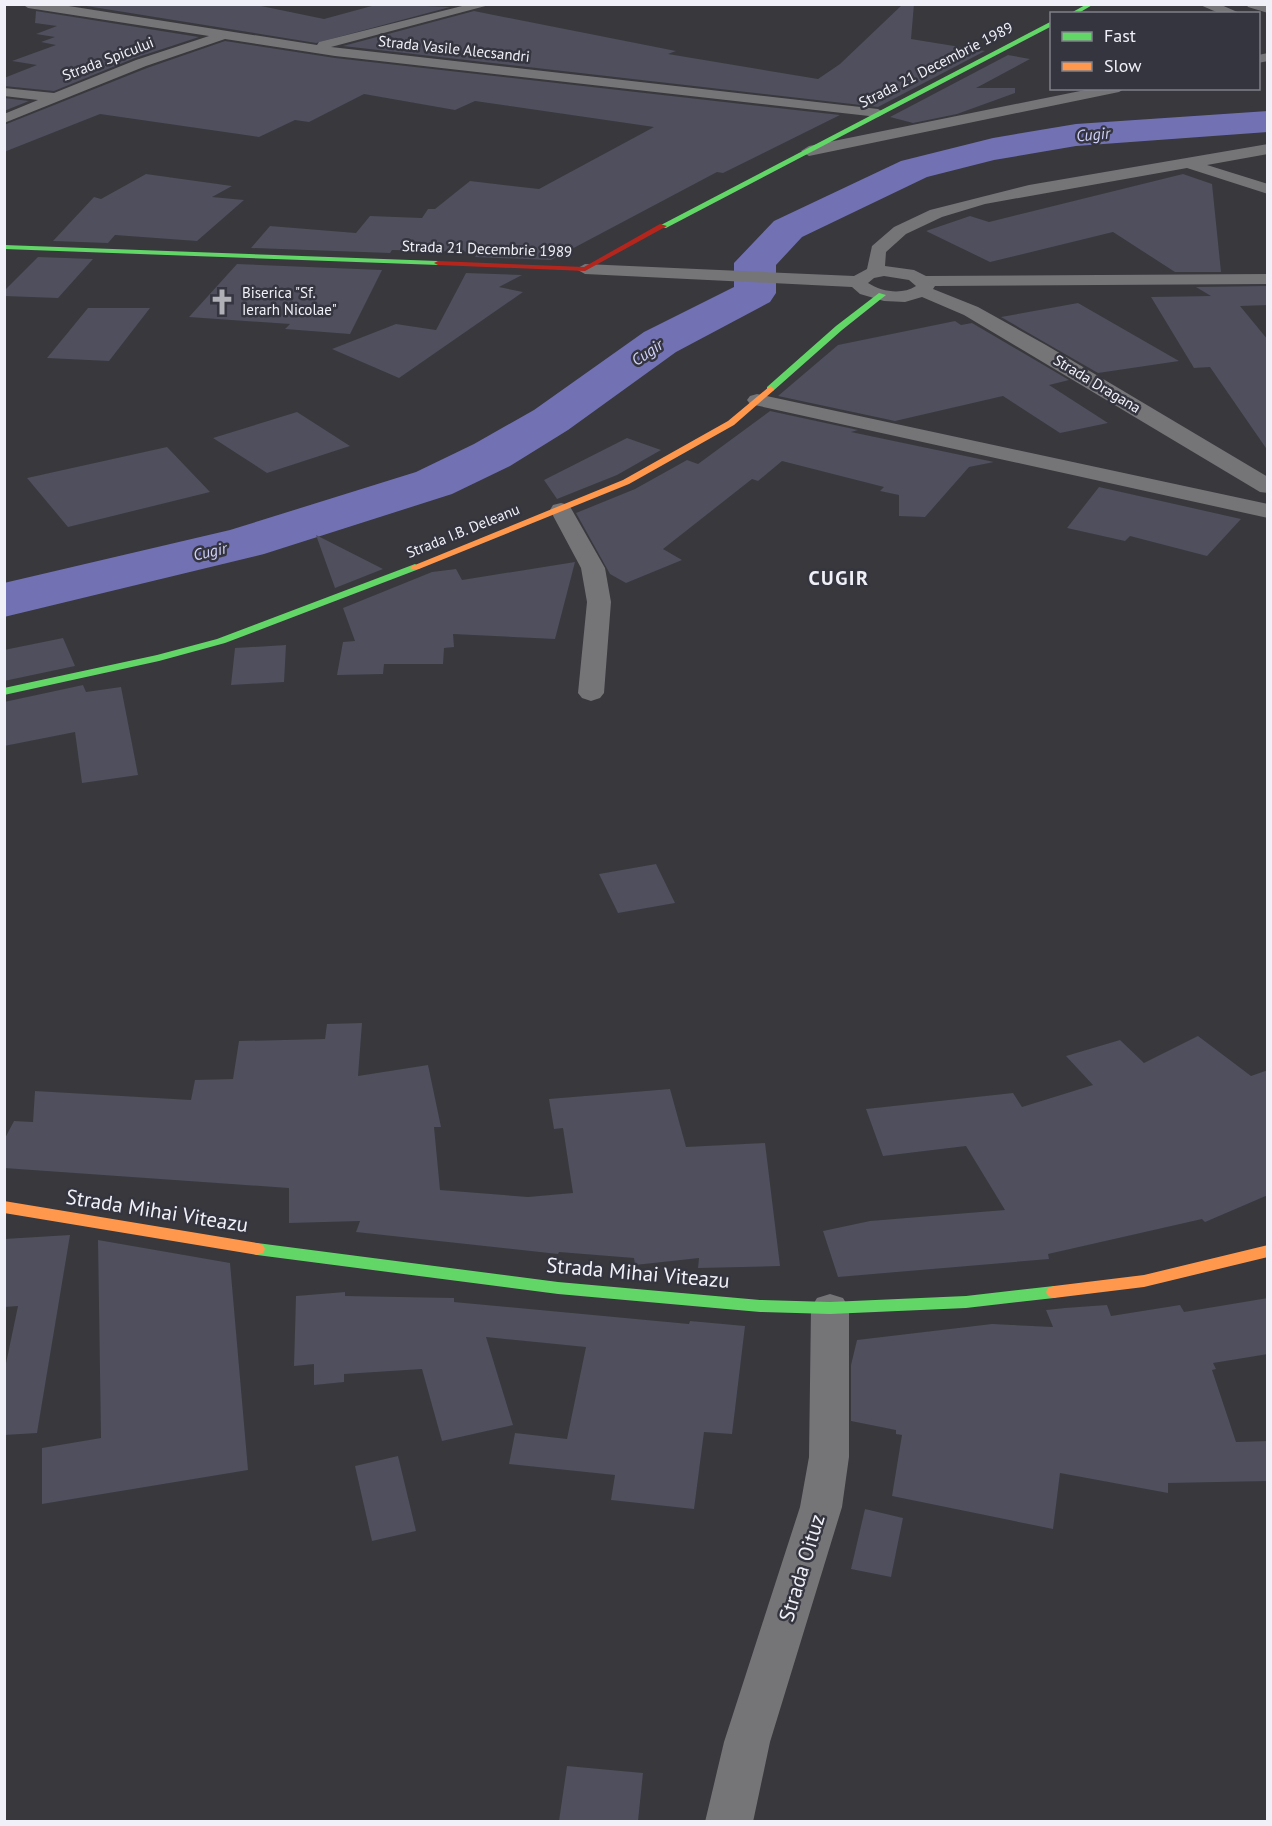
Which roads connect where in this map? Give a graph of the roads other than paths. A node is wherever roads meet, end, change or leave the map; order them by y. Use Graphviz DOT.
graph roads {
  1 [pos="28,4"];
  2 [pos="487,4"];
  3 [pos="770,4"];
  4 [pos="801,4"];
  5 [pos="1092,4"];
  6 [pos="1204,4"];
  7 [pos="1252,4"];
  8 [pos="1268,9"];
  9 [pos="1076,12"];
  10 [pos="1230,12"];
  11 [pos="1050,24"];
  12 [pos="225,35"];
  13 [pos="309,49"];
  14 [pos="1110,90"];
  15 [pos="4,92"];
  16 [pos="55,98"];
  17 [pos="874,115"];
  18 [pos="4,119"];
  19 [pos="925,129"];
  20 [pos="1268,149"];
  21 [pos="809,151"];
  22 [pos="1189,164"];
  23 [pos="1268,189"];
  24 [pos="4,247"];
  25 [pos="585,269"];
  26 [pos="875,273"];
  27 [pos="1268,279"];
  28 [pos="858,282"];
  29 [pos="924,286"];
  30 [pos="882,295"];
  31 [pos="757,400"];
  32 [pos="1268,487"];
  33 [pos="561,510"];
  34 [pos="1268,511"];
  35 [pos="4,692"];
  36 [pos="591,693"];
  37 [pos="4,1207"];
  38 [pos="1268,1251"];
  39 [pos="830,1308"];
  40 [pos="729,1821"];
  1 -- 12 [label="street, Strada Vasile Alecsandri"];
  2 -- 13 [label="street"];
  3 -- 4 [label="lane"];
  5 -- 9 [label="main road"];
  6 -- 10 [label="street"];
  7 -- 8 [label="street"];
  11 -- 17 [label="main road, Strada 21 Decembrie 1989"];
  12 -- 13 [label="street, Strada Vasile Alecsandri"];
  12 -- 16 [label="street, Strada Spicului"];
  13 -- 17 [label="street, Strada Vasile Alecsandri"];
  14 -- 19 [label="street"];
  15 -- 16 [label="street"];
  16 -- 18 [label="street, Strada Spicului"];
  17 -- 19 [label="street, Strada Vasile Alecsandri"];
  17 -- 21 [label="main road, Strada 21 Decembrie 1989"];
  19 -- 21 [label="street"];
  20 -- 22 [label="street"];
  21 -- 25 [label="main road, Strada 21 Decembrie 1989"];
  22 -- 23 [label="street"];
  22 -- 26 [label="street"];
  24 -- 25 [label="main road, Strada 21 Decembrie 1989"];
  25 -- 28 [label="street"];
  26 -- 28 [label="street"];
  26 -- 29 [label="street"];
  27 -- 29 [label="street"];
  28 -- 30 [label="street"];
  29 -- 30 [label="street"];
  29 -- 32 [label="street, Strada Dragana"];
  30 -- 31 [label="main road, Strada I.B. Deleanu"];
  31 -- 33 [label="main road, Strada I.B. Deleanu"];
  31 -- 34 [label="street"];
  33 -- 35 [label="main road, Strada I.B. Deleanu"];
  33 -- 36 [label="street"];
  37 -- 39 [label="main road, Strada Mihai Viteazu"];
  38 -- 39 [label="main road, Strada Mihai Viteazu"];
  39 -- 40 [label="street, Strada Oituz"];
}
